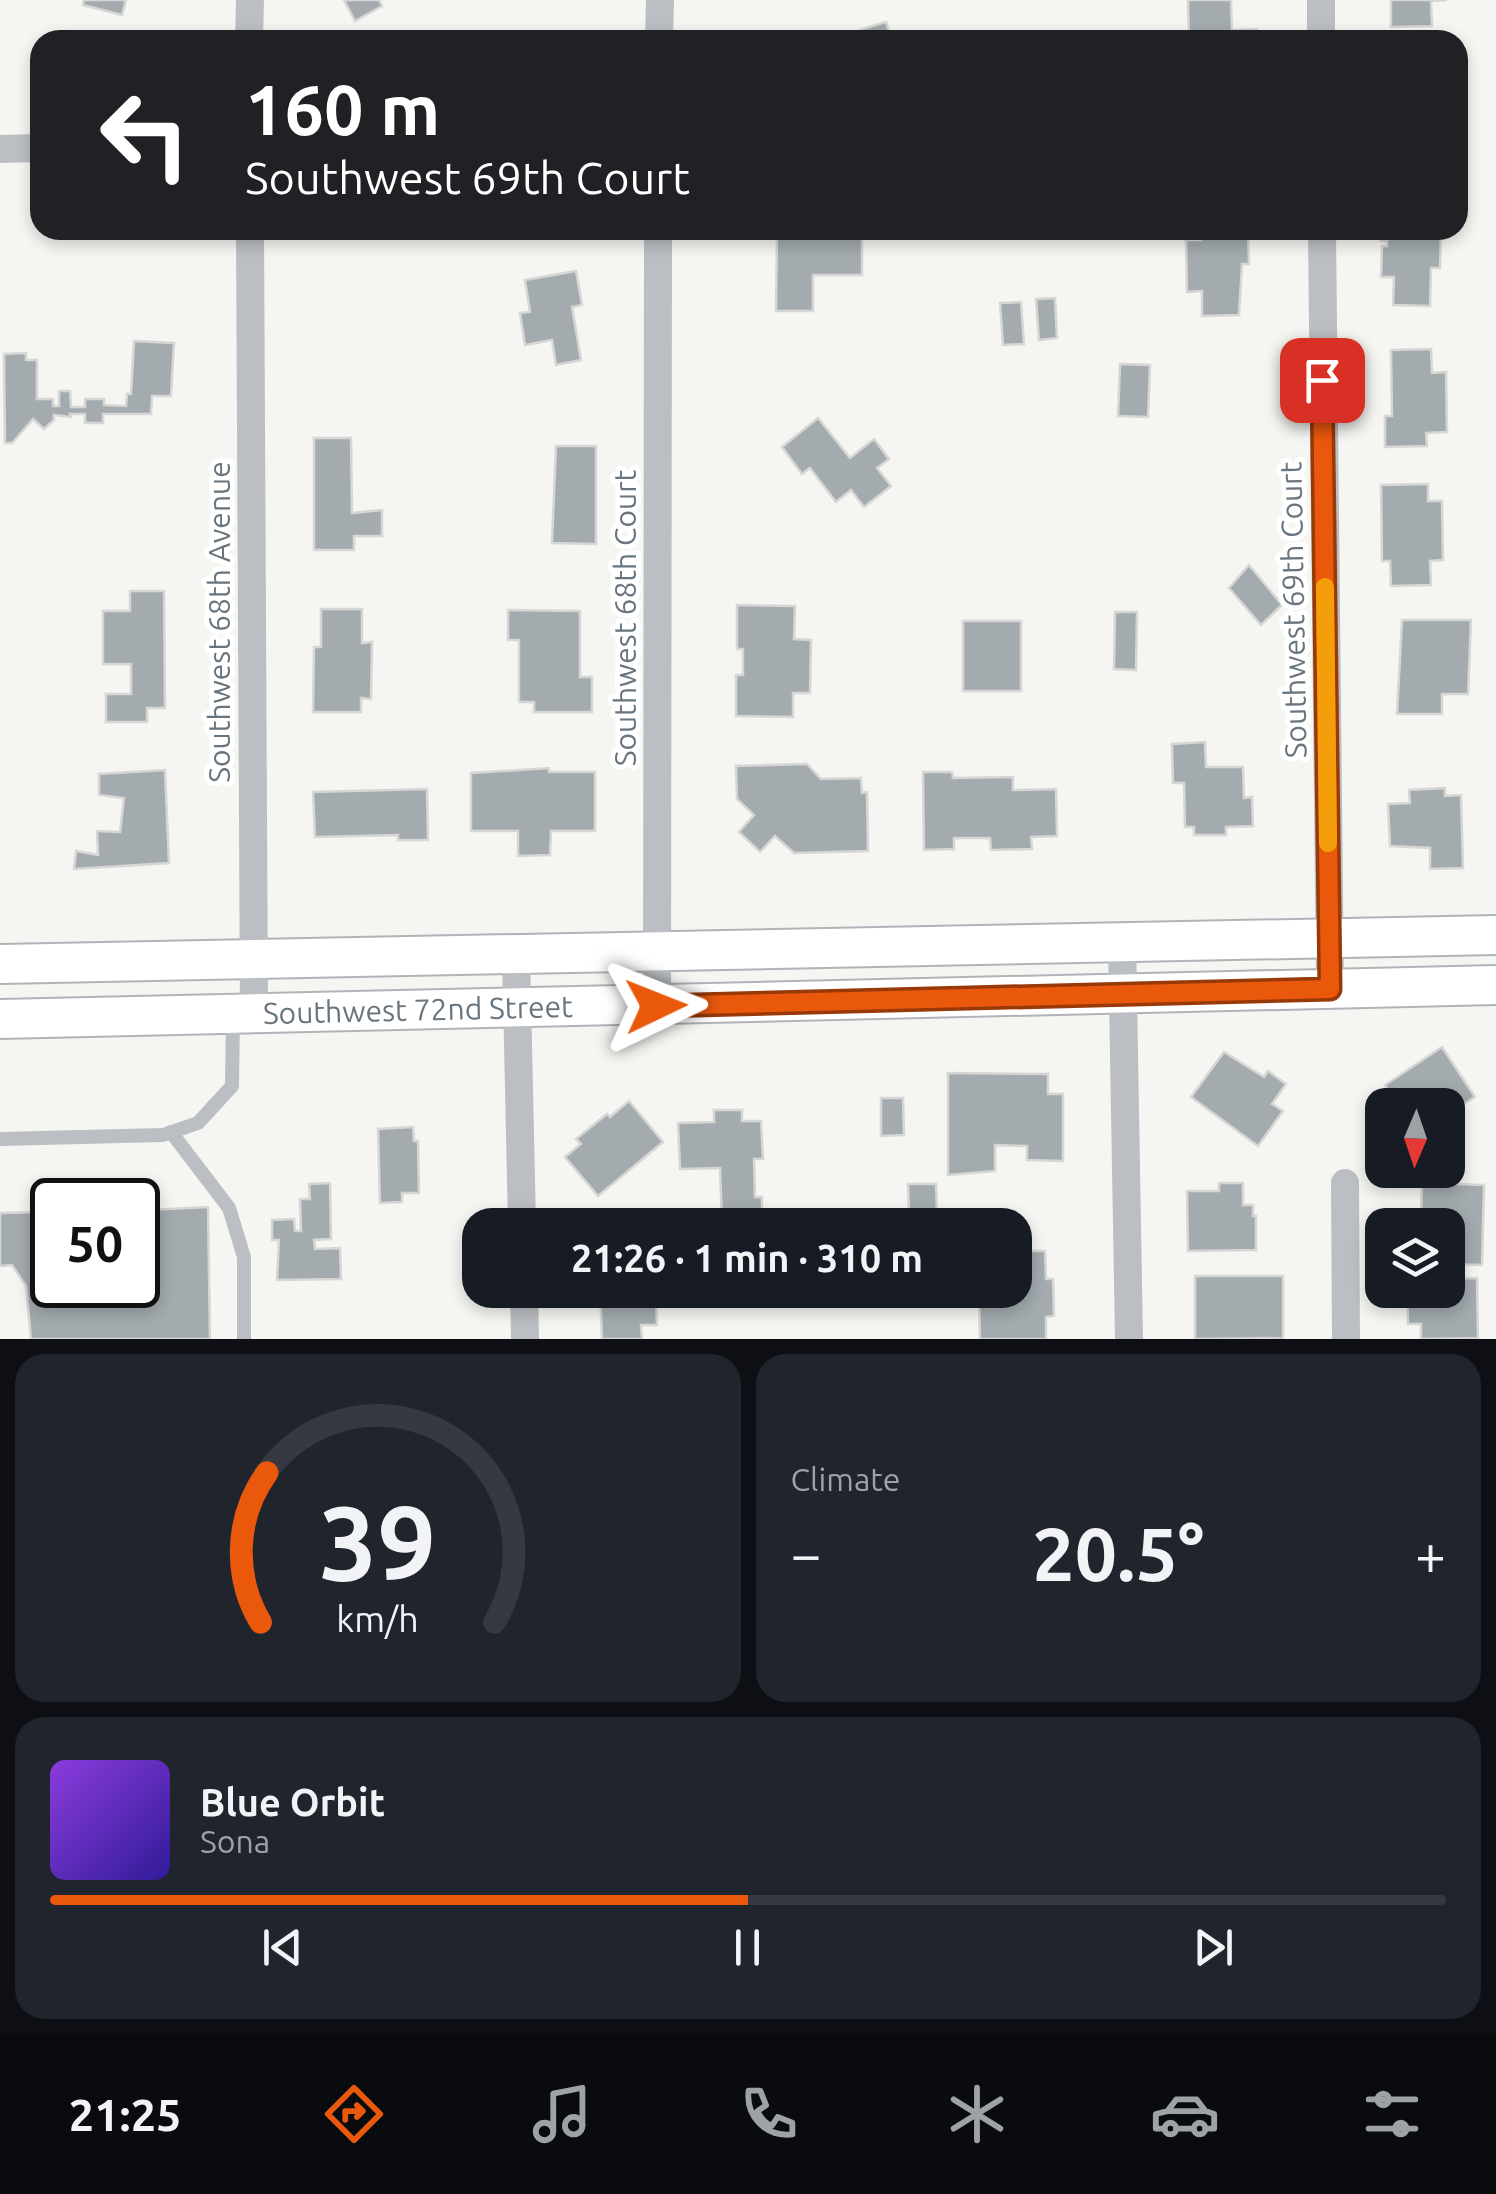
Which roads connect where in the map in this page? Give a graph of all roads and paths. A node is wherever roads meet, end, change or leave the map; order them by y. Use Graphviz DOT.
graph roads {
  1 [pos="250,0"];
  2 [pos="660,0"];
  3 [pos="1321,0"];
  4 [pos="250,30"];
  5 [pos="659,30"];
  6 [pos="1322,30"];
  7 [pos="30,148"];
  8 [pos="0,149"];
  9 [pos="250,240"];
  10 [pos="658,240"];
  11 [pos="1322,240"];
  12 [pos="1496,936"];
  13 [pos="1329,938"];
  14 [pos="1122,941"];
  15 [pos="657,950"];
  16 [pos="516,953"];
  17 [pos="253,958"];
  18 [pos="0,964"];
  19 [pos="1496,986"];
  20 [pos="1330,989"];
  21 [pos="1123,995"];
  22 [pos="656,1006"];
  23 [pos="518,1008"];
  24 [pos="244,1013"];
  25 [pos="0,1019"];
  26 [pos="171,1132"];
  27 [pos="0,1139"];
  28 [pos="1345,1183"];
  29 [pos="522,1208"];
  30 [pos="524,1308"];
  31 [pos="244,1339"];
  32 [pos="525,1339"];
  33 [pos="1129,1339"];
  34 [pos="1346,1339"];
  1 -- 4 [label="street"];
  2 -- 5 [label="street"];
  3 -- 6 [label="street"];
  7 -- 8 [label="street"];
  9 -- 17 [label="street, Southwest 68th Avenue"];
  10 -- 15 [label="street, Southwest 68th Court"];
  11 -- 13 [label="street, Southwest 69th Court"];
  12 -- 13 [label="main road, Southwest 72nd Street"];
  13 -- 14 [label="main road, Southwest 72nd Street"];
  13 -- 20 [label="street, Southwest 69th Court"];
  14 -- 15 [label="main road, Southwest 72nd Street"];
  14 -- 21 [label="street"];
  15 -- 16 [label="main road, Southwest 72nd Street"];
  15 -- 22 [label="street, Southwest 68th Court"];
  16 -- 17 [label="main road, Southwest 72nd Street"];
  16 -- 23 [label="street"];
  17 -- 18 [label="main road, Southwest 72nd Street"];
  17 -- 24 [label="street, Southwest 68th Avenue"];
  19 -- 20 [label="main road, Southwest 72nd Street"];
  20 -- 21 [label="main road, Southwest 72nd Street"];
  21 -- 22 [label="main road, Southwest 72nd Street"];
  21 -- 33 [label="street"];
  22 -- 23 [label="main road, Southwest 72nd Street"];
  23 -- 24 [label="main road, Southwest 72nd Street"];
  23 -- 29 [label="street"];
  24 -- 25 [label="main road, Southwest 72nd Street"];
  24 -- 26 [label="lane"];
  26 -- 27 [label="lane"];
  26 -- 31 [label="lane"];
  28 -- 34 [label="street"];
  30 -- 32 [label="street"];
}
